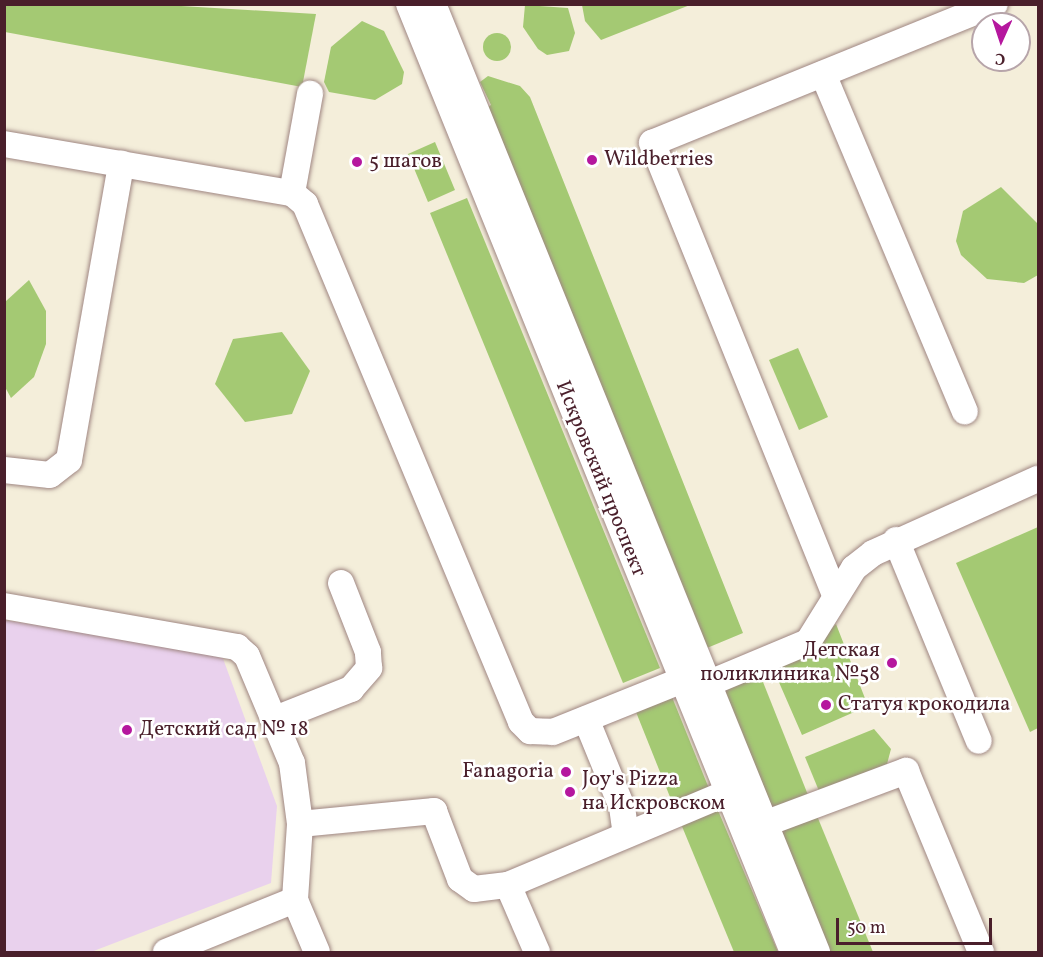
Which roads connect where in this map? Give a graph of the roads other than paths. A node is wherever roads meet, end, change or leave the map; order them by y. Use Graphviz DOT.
graph roads {
  1 [pos="409,4"];
  2 [pos="433,4"];
  3 [pos="995,4"];
  4 [pos="824,74"];
  5 [pos="310,94"];
  6 [pos="4,144"];
  7 [pos="121,164"];
  8 [pos="292,193"];
  9 [pos="965,411"];
  10 [pos="4,470"];
  11 [pos="1038,479"];
  12 [pos="896,540"];
  13 [pos="341,583"];
  14 [pos="835,595"];
  15 [pos="4,606"];
  16 [pos="695,682"];
  17 [pos="275,719"];
  18 [pos="586,720"];
  19 [pos="979,741"];
  20 [pos="738,789"];
  21 [pos="300,824"];
  22 [pos="754,827"];
  23 [pos="626,836"];
  24 [pos="508,885"];
  25 [pos="295,900"];
  26 [pos="166,952"];
  27 [pos="317,952"];
  28 [pos="537,952"];
  29 [pos="794,952"];
  30 [pos="817,952"];
  31 [pos="981,952"];
  1 -- 16 [label="street, Искровский проспект"];
  2 -- 16 [label="street, Искровский проспект"];
  3 -- 4 [label="street"];
  4 -- 9 [label="street"];
  4 -- 14 [label="street"];
  5 -- 8 [label="street"];
  6 -- 7 [label="street"];
  7 -- 8 [label="street"];
  7 -- 10 [label="street"];
  8 -- 18 [label="street"];
  11 -- 12 [label="street"];
  12 -- 14 [label="street"];
  12 -- 19 [label="street"];
  13 -- 17 [label="street"];
  14 -- 16 [label="street"];
  15 -- 17 [label="street"];
  16 -- 18 [label="street"];
  16 -- 20 [label="street, Искровский проспект"];
  17 -- 21 [label="street"];
  18 -- 23 [label="street"];
  20 -- 22 [label="street, Искровский проспект"];
  20 -- 23 [label="street"];
  21 -- 24 [label="street"];
  21 -- 25 [label="street"];
  22 -- 29 [label="street, Искровский проспект"];
  22 -- 30 [label="street, Искровский проспект"];
  22 -- 31 [label="street"];
  23 -- 24 [label="street"];
  24 -- 28 [label="street"];
  25 -- 26 [label="street"];
  25 -- 27 [label="street"];
}
